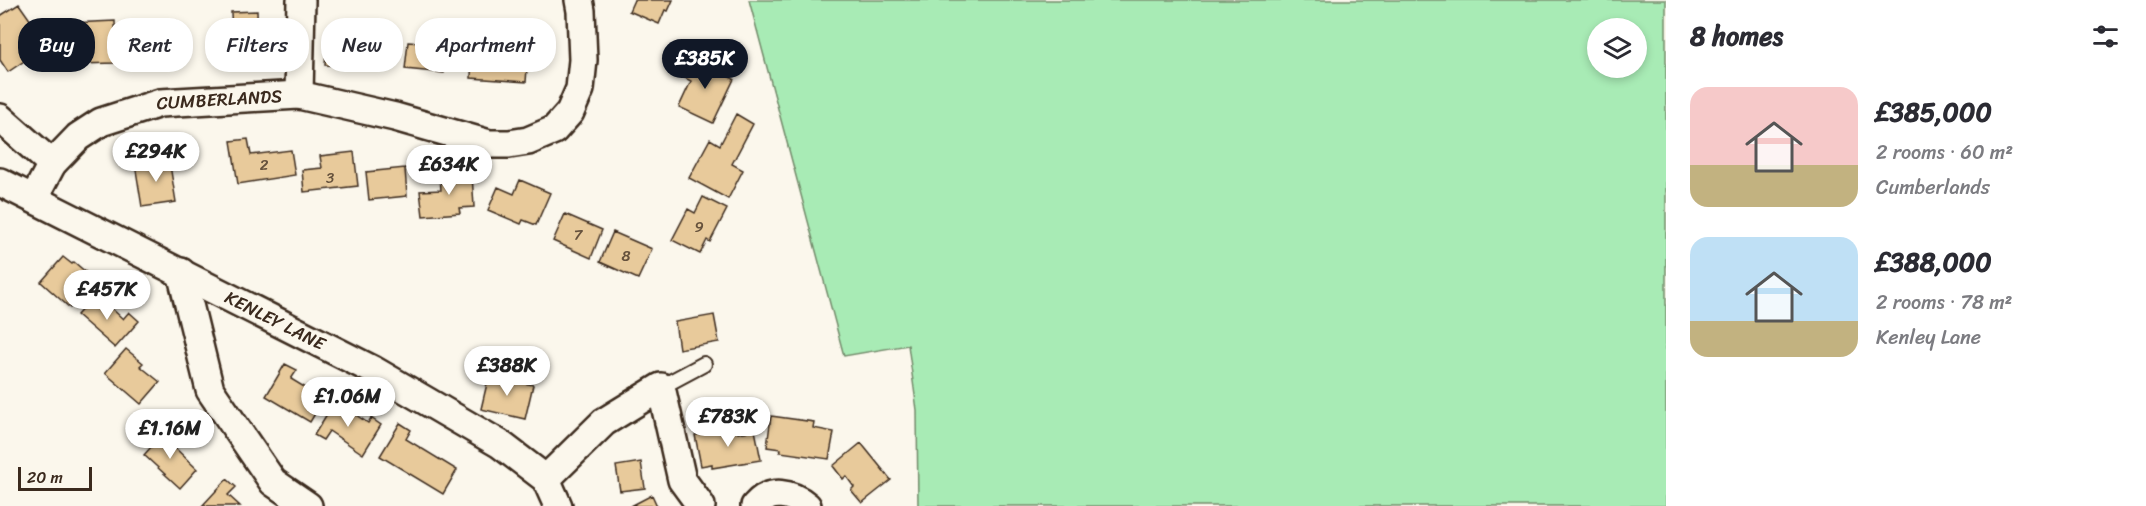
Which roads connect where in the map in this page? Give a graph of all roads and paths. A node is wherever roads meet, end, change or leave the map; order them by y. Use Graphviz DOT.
graph roads {
  1 [pos="301,0"];
  2 [pos="579,0"];
  3 [pos="299,95"];
  4 [pos="0,118"];
  5 [pos="52,164"];
  6 [pos="0,182"];
  7 [pos="34,198"];
  8 [pos="181,272"];
  9 [pos="704,364"];
  10 [pos="660,387"];
  11 [pos="546,479"];
  12 [pos="308,506"];
  13 [pos="558,506"];
  14 [pos="701,506"];
  15 [pos="755,506"];
  16 [pos="807,506"];
  1 -- 3 [label="street, CUMBERLANDS"];
  2 -- 3 [label="street, CUMBERLANDS"];
  3 -- 5 [label="street, CUMBERLANDS"];
  4 -- 5 [label="street"];
  5 -- 7 [label="street, CUMBERLANDS"];
  6 -- 7 [label="street, KENLEY LANE"];
  7 -- 8 [label="street, KENLEY LANE"];
  8 -- 11 [label="street, KENLEY LANE"];
  8 -- 12 [label="street"];
  9 -- 10 [label="lane"];
  10 -- 11 [label="street"];
  10 -- 14 [label="street"];
  11 -- 13 [label="street, KENLEY LANE"];
  15 -- 16 [label="street"];
}
